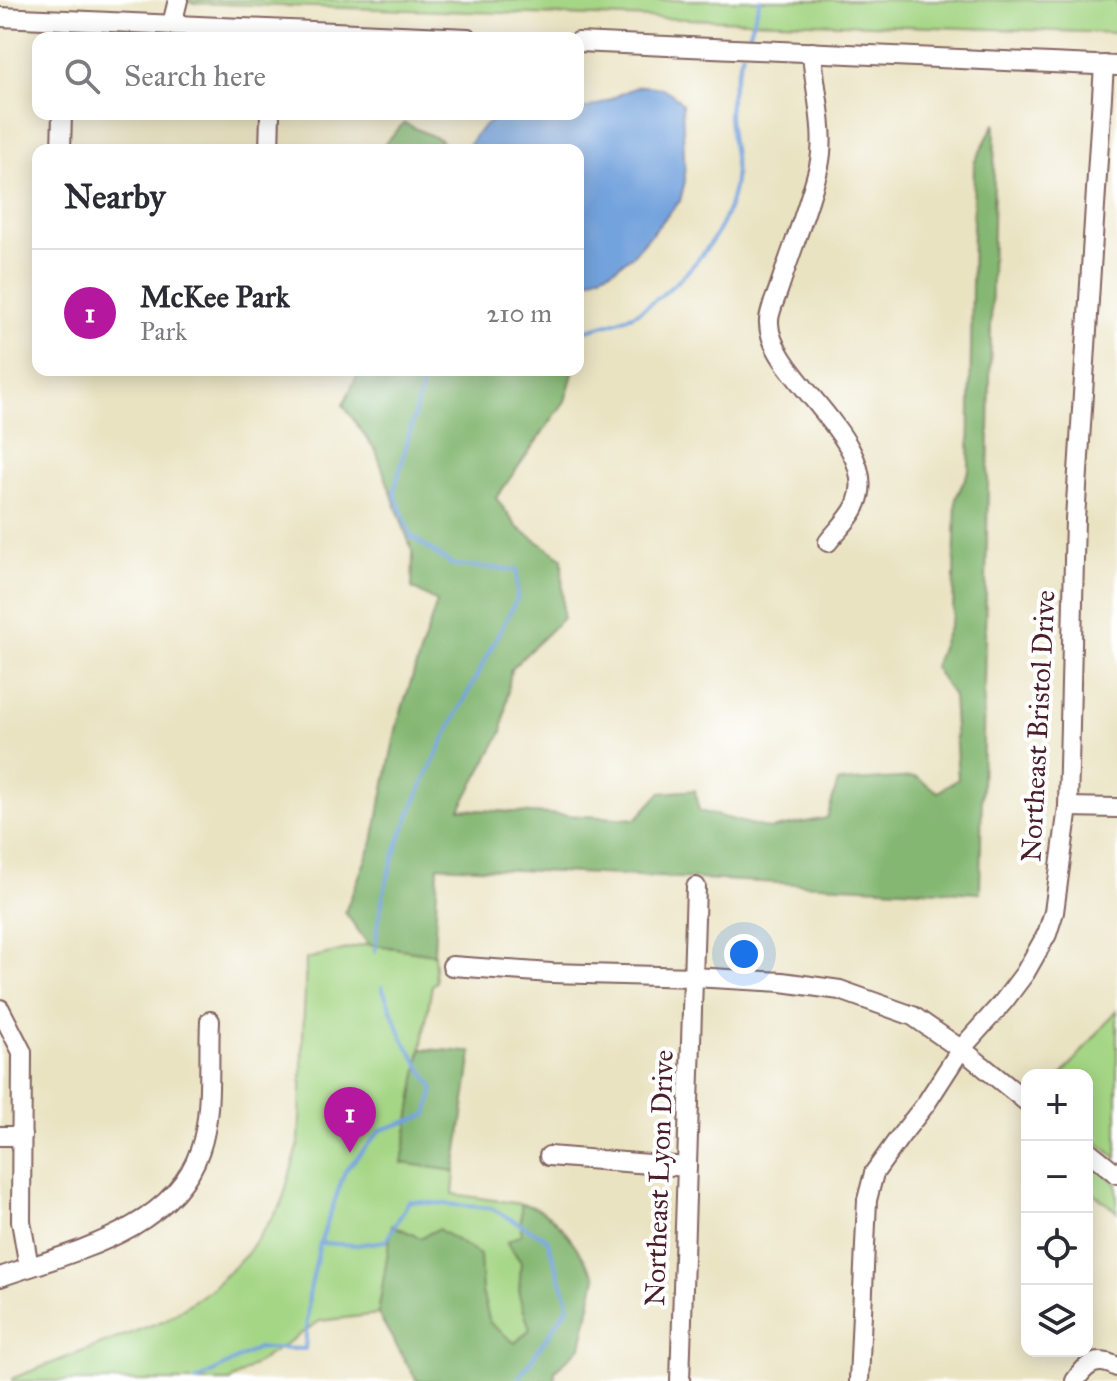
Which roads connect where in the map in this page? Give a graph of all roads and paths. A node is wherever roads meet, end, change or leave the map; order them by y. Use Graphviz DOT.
graph roads {
  1 [pos="178,0"];
  2 [pos="0,17"];
  3 [pos="172,24"];
  4 [pos="66,29"];
  5 [pos="262,32"];
  6 [pos="584,42"];
  7 [pos="812,52"];
  8 [pos="1110,65"];
  9 [pos="62,120"];
  10 [pos="270,120"];
  11 [pos="61,144"];
  12 [pos="269,144"];
  13 [pos="828,542"];
  14 [pos="1068,807"];
  15 [pos="1117,808"];
  16 [pos="696,887"];
  17 [pos="452,966"];
  18 [pos="693,977"];
  19 [pos="0,1009"];
  20 [pos="210,1021"];
  21 [pos="961,1049"];
  22 [pos="1021,1097"];
  23 [pos="0,1136"];
  24 [pos="22,1136"];
  25 [pos="1093,1155"];
  26 [pos="549,1156"];
  27 [pos="687,1167"];
  28 [pos="1117,1174"];
  29 [pos="29,1267"];
  30 [pos="0,1277"];
  31 [pos="1117,1367"];
  32 [pos="680,1381"];
  33 [pos="859,1381"];
  34 [pos="1075,1381"];
  1 -- 3 [label="street"];
  2 -- 4 [label="street"];
  3 -- 4 [label="street"];
  3 -- 5 [label="street"];
  6 -- 7 [label="street"];
  7 -- 8 [label="street"];
  7 -- 13 [label="street"];
  8 -- 14 [label="street, Northeast Bristol Drive"];
  9 -- 11 [label="street"];
  10 -- 12 [label="street"];
  14 -- 15 [label="street"];
  14 -- 21 [label="street, Northeast Bristol Drive"];
  16 -- 18 [label="street, Northeast Lyon Drive"];
  17 -- 18 [label="street"];
  18 -- 21 [label="street"];
  18 -- 27 [label="street, Northeast Lyon Drive"];
  19 -- 24 [label="street"];
  20 -- 29 [label="street"];
  21 -- 22 [label="street"];
  21 -- 33 [label="street, Northeast Bristol Drive"];
  23 -- 24 [label="street"];
  24 -- 29 [label="street"];
  25 -- 28 [label="street"];
  26 -- 27 [label="street"];
  27 -- 32 [label="street, Northeast Lyon Drive"];
  29 -- 30 [label="street"];
  31 -- 34 [label="street"];
}
